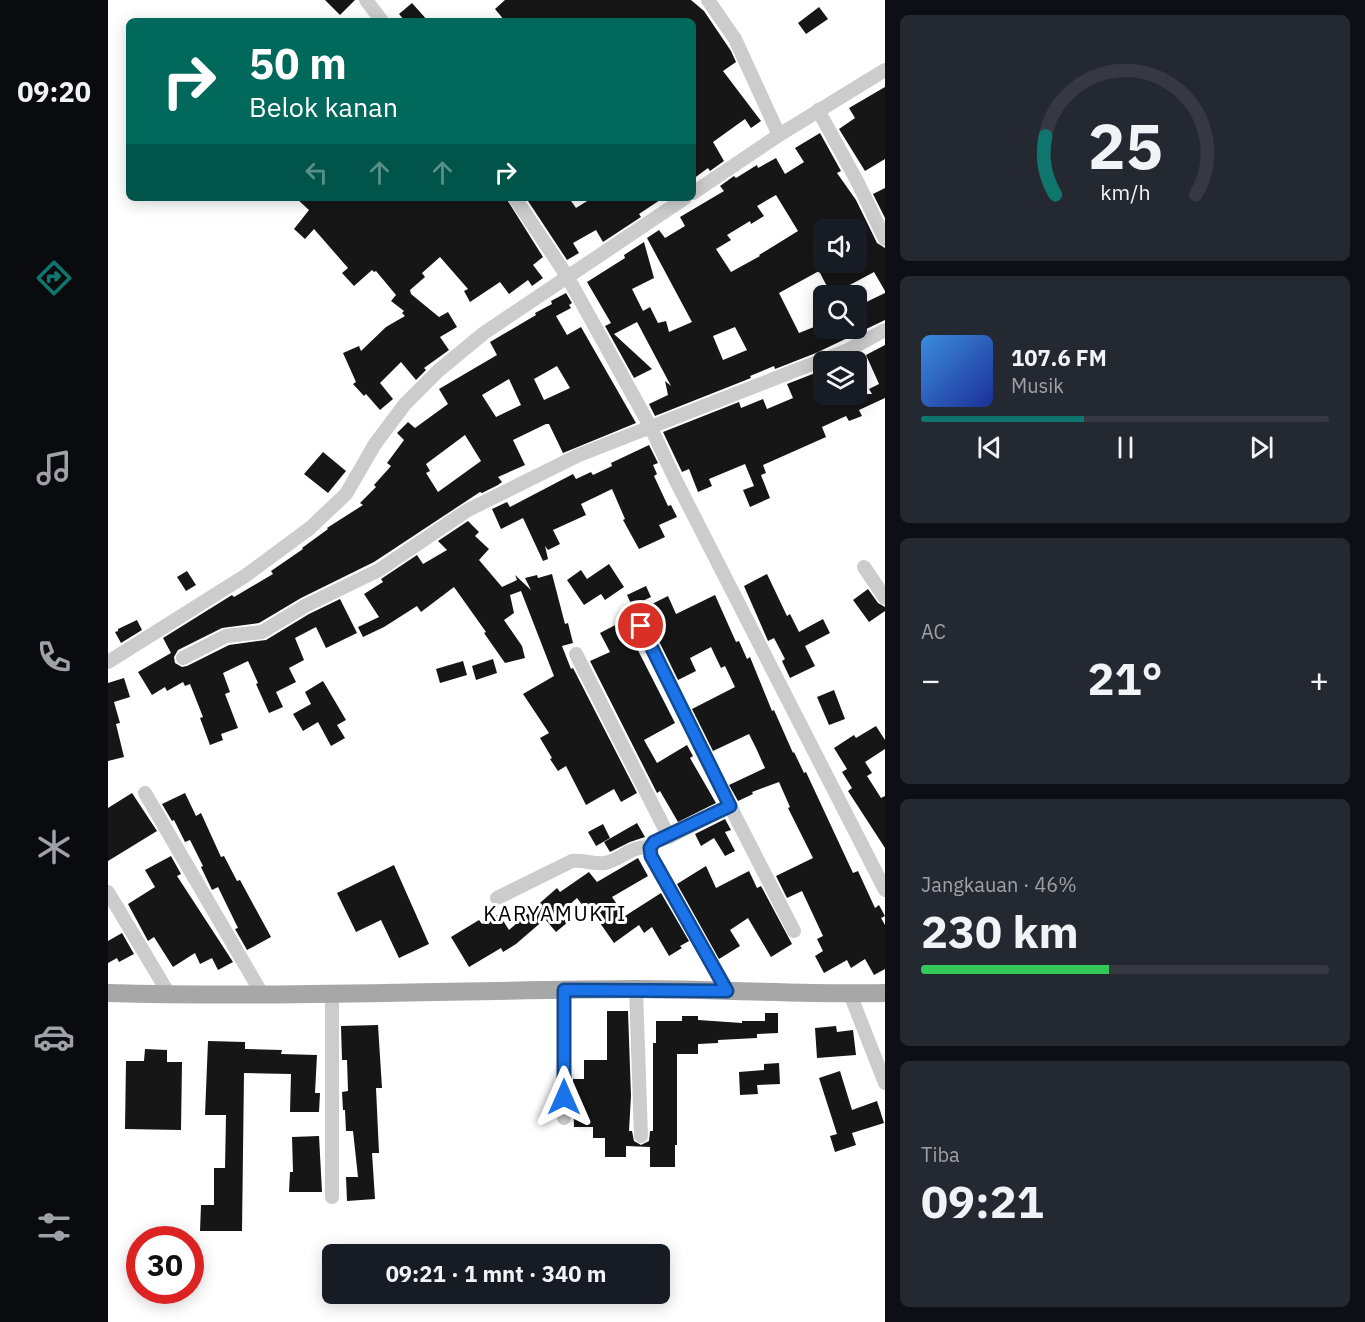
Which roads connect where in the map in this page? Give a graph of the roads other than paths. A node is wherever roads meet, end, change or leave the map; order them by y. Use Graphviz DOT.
graph roads {
  1 [pos="366,0"];
  2 [pos="708,0"];
  3 [pos="380,18"];
  4 [pos="885,70"];
  5 [pos="818,110"];
  6 [pos="779,135"];
  7 [pos="696,191"];
  8 [pos="517,201"];
  9 [pos="680,201"];
  10 [pos="885,239"];
  11 [pos="567,276"];
  12 [pos="885,330"];
  13 [pos="650,426"];
  14 [pos="864,567"];
  15 [pos="885,598"];
  16 [pos="641,626"];
  17 [pos="576,654"];
  18 [pos="183,658"];
  19 [pos="108,662"];
  20 [pos="145,793"];
  21 [pos="730,806"];
  22 [pos="669,837"];
  23 [pos="650,848"];
  24 [pos="885,890"];
  25 [pos="108,892"];
  26 [pos="497,898"];
  27 [pos="794,931"];
  28 [pos="636,989"];
  29 [pos="564,990"];
  30 [pos="727,991"];
  31 [pos="108,993"];
  32 [pos="885,993"];
  33 [pos="169,994"];
  34 [pos="262,994"];
  35 [pos="332,994"];
  36 [pos="850,994"];
  37 [pos="885,1083"];
  38 [pos="564,1118"];
  39 [pos="641,1136"];
  40 [pos="332,1197"];
  1 -- 3 [label="street"];
  2 -- 6 [label="street"];
  4 -- 5 [label="street"];
  5 -- 6 [label="street"];
  5 -- 10 [label="street"];
  6 -- 7 [label="street"];
  8 -- 11 [label="street"];
  9 -- 11 [label="street"];
  11 -- 13 [label="street"];
  11 -- 19 [label="street"];
  12 -- 13 [label="street"];
  13 -- 18 [label="street"];
  13 -- 24 [label="street"];
  14 -- 15 [label="street"];
  16 -- 21 [label="street"];
  17 -- 22 [label="street"];
  20 -- 34 [label="street"];
  21 -- 22 [label="street"];
  21 -- 27 [label="street"];
  22 -- 23 [label="street"];
  23 -- 26 [label="street"];
  23 -- 30 [label="street"];
  25 -- 33 [label="street"];
  28 -- 29 [label="main road"];
  28 -- 30 [label="main road"];
  28 -- 39 [label="street"];
  29 -- 35 [label="main road"];
  29 -- 38 [label="street"];
  30 -- 36 [label="main road"];
  31 -- 33 [label="main road"];
  32 -- 36 [label="main road"];
  33 -- 34 [label="main road"];
  34 -- 35 [label="main road"];
  35 -- 40 [label="street"];
  36 -- 37 [label="street"];
}
